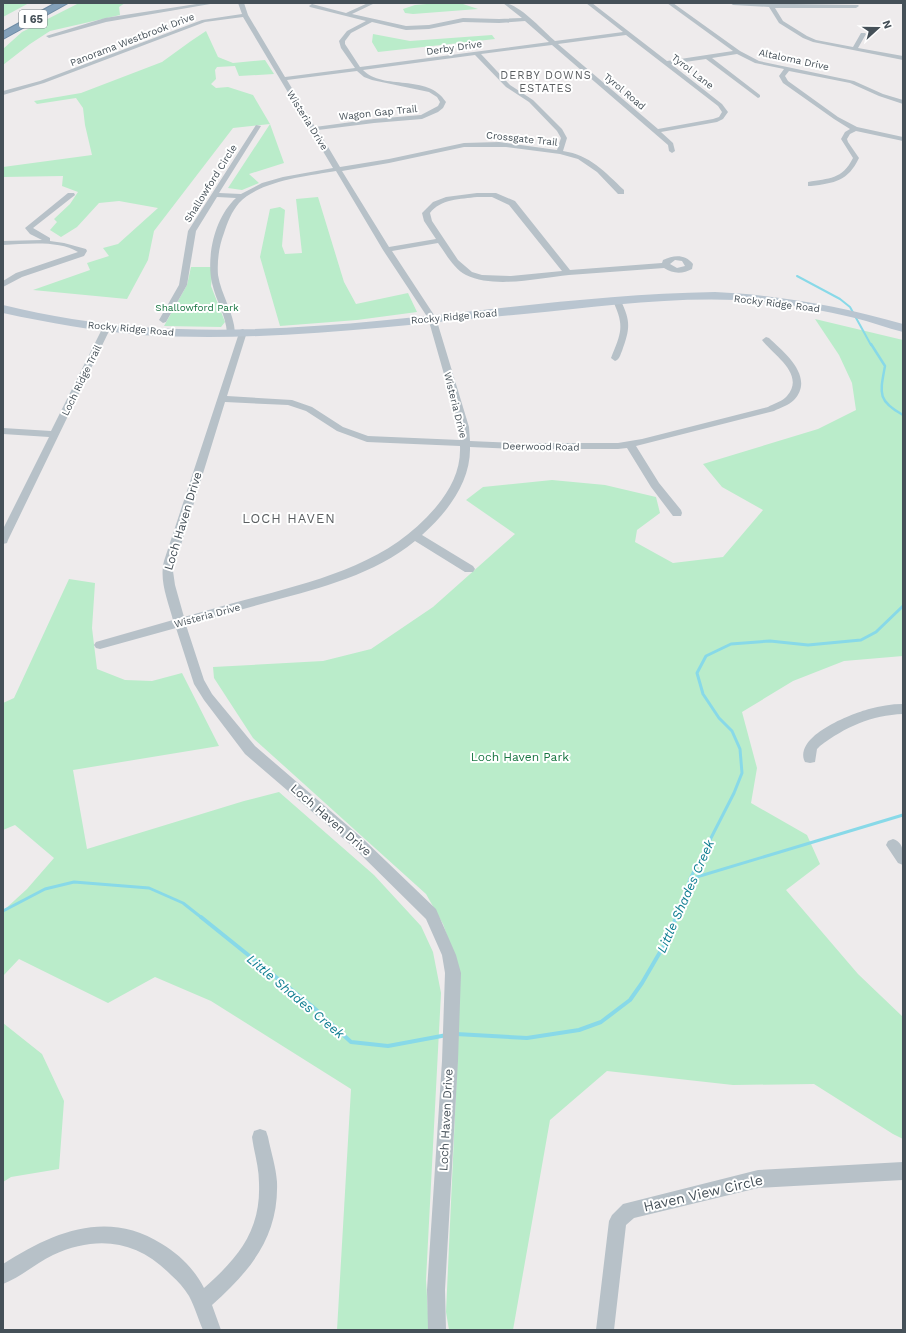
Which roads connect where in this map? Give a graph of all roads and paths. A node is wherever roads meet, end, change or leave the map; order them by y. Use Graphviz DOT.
graph roads {
  1 [pos="63,3"];
  2 [pos="213,3"];
  3 [pos="241,3"];
  4 [pos="372,3"];
  5 [pos="506,3"];
  6 [pos="589,3"];
  7 [pos="670,3"];
  8 [pos="733,3"];
  9 [pos="312,6"];
  10 [pos="771,6"];
  11 [pos="856,6"];
  12 [pos="245,15"];
  13 [pos="346,15"];
  14 [pos="526,18"];
  15 [pos="370,21"];
  16 [pos="628,33"];
  17 [pos="863,34"];
  18 [pos="3,36"];
  19 [pos="49,36"];
  20 [pos="554,43"];
  21 [pos="854,49"];
  22 [pos="738,52"];
  23 [pos="476,53"];
  24 [pos="706,57"];
  25 [pos="903,58"];
  26 [pos="666,63"];
  27 [pos="359,69"];
  28 [pos="788,69"];
  29 [pos="283,78"];
  30 [pos="3,93"];
  31 [pos="758,96"];
  32 [pos="903,102"];
  33 [pos="258,126"];
  34 [pos="314,129"];
  35 [pos="855,129"];
  36 [pos="656,131"];
  37 [pos="903,139"];
  38 [pos="672,151"];
  39 [pos="558,152"];
  40 [pos="339,170"];
  41 [pos="811,184"];
  42 [pos="621,192"];
  43 [pos="71,195"];
  44 [pos="214,195"];
  45 [pos="242,196"];
  46 [pos="440,238"];
  47 [pos="3,243"];
  48 [pos="57,245"];
  49 [pos="386,248"];
  50 [pos="666,265"];
  51 [pos="568,273"];
  52 [pos="3,285"];
  53 [pos="617,301"];
  54 [pos="3,309"];
  55 [pos="432,318"];
  56 [pos="163,320"];
  57 [pos="108,327"];
  58 [pos="903,328"];
  59 [pos="237,333"];
  60 [pos="766,340"];
  61 [pos="615,358"];
  62 [pos="222,399"];
  63 [pos="3,430"];
  64 [pos="54,434"];
  65 [pos="466,444"];
  66 [pos="630,445"];
  67 [pos="677,513"];
  68 [pos="414,535"];
  69 [pos="3,540"];
  70 [pos="469,568"];
  71 [pos="180,622"];
  72 [pos="100,645"];
  73 [pos="903,709"];
  74 [pos="810,758"];
  75 [pos="893,845"];
  76 [pos="903,858"];
  77 [pos="260,1138"];
  78 [pos="903,1172"];
  79 [pos="3,1275"];
  80 [pos="202,1302"];
  81 [pos="212,1330"];
  82 [pos="437,1330"];
  83 [pos="605,1330"];
  1 -- 18 [label="highway, I 65"];
  2 -- 19 [label="street"];
  3 -- 12 [label="street, Wisteria Drive"];
  4 -- 13 [label="street"];
  5 -- 14 [label="street, Tyrol Road"];
  6 -- 16 [label="street, Tyrol Lane"];
  7 -- 22 [label="street, Altaloma Drive"];
  8 -- 10 [label="street"];
  9 -- 13 [label="street"];
  10 -- 11 [label="street"];
  10 -- 21 [label="street"];
  12 -- 29 [label="street, Wisteria Drive"];
  12 -- 30 [label="street, Panorama Westbrook Drive"];
  13 -- 15 [label="street"];
  14 -- 15 [label="street"];
  14 -- 20 [label="street, Tyrol Road"];
  15 -- 27 [label="street, Wagon Gap Trail"];
  16 -- 20 [label="street, Derby Drive"];
  16 -- 26 [label="street, Tyrol Lane"];
  17 -- 21 [label="street"];
  20 -- 23 [label="street, Derby Drive"];
  20 -- 36 [label="street, Tyrol Road"];
  21 -- 25 [label="street"];
  22 -- 24 [label="street"];
  22 -- 28 [label="street, Altaloma Drive"];
  23 -- 27 [label="street, Derby Drive"];
  23 -- 39 [label="street"];
  24 -- 26 [label="street"];
  24 -- 31 [label="street"];
  26 -- 36 [label="street, Tyrol Lane"];
  27 -- 29 [label="street, Derby Drive"];
  27 -- 34 [label="street, Wagon Gap Trail"];
  28 -- 32 [label="street, Altaloma Drive"];
  28 -- 35 [label="street"];
  29 -- 34 [label="street, Wisteria Drive"];
  33 -- 44 [label="street, Shallowford Circle"];
  34 -- 40 [label="street, Wisteria Drive"];
  35 -- 37 [label="street"];
  35 -- 41 [label="street"];
  36 -- 38 [label="street, Tyrol Road"];
  39 -- 40 [label="street, Crossgate Trail"];
  39 -- 42 [label="street, Crossgate Trail"];
  40 -- 45 [label="street, Crossgate Trail"];
  40 -- 49 [label="street, Wisteria Drive"];
  43 -- 48 [label="street"];
  44 -- 45 [label="street"];
  44 -- 56 [label="street, Shallowford Circle"];
  45 -- 59 [label="street"];
  46 -- 49 [label="street"];
  46 -- 51 [label="street"];
  46 -- 51 [label="street"];
  47 -- 48 [label="street"];
  48 -- 52 [label="street"];
  49 -- 55 [label="street, Wisteria Drive"];
  50 -- 51 [label="street"];
  53 -- 55 [label="main road, Rocky Ridge Road"];
  53 -- 58 [label="main road, Rocky Ridge Road"];
  53 -- 61 [label="street"];
  54 -- 57 [label="main road, Rocky Ridge Road"];
  55 -- 59 [label="main road, Rocky Ridge Road"];
  55 -- 65 [label="street, Wisteria Drive"];
  57 -- 59 [label="main road, Rocky Ridge Road"];
  57 -- 64 [label="street, Loch Ridge Trail"];
  59 -- 62 [label="street, Loch Haven Drive"];
  60 -- 66 [label="street, Deerwood Road"];
  62 -- 65 [label="street, Deerwood Road"];
  62 -- 71 [label="street, Loch Haven Drive"];
  63 -- 64 [label="street"];
  64 -- 69 [label="street, Loch Ridge Trail"];
  65 -- 66 [label="street, Deerwood Road"];
  65 -- 68 [label="street, Wisteria Drive"];
  66 -- 67 [label="street"];
  68 -- 70 [label="street"];
  68 -- 71 [label="street, Wisteria Drive"];
  71 -- 72 [label="street, Wisteria Drive"];
  71 -- 82 [label="street, Loch Haven Drive"];
  73 -- 74 [label="street"];
  75 -- 76 [label="street"];
  77 -- 80 [label="street"];
  78 -- 83 [label="street, Haven View Circle"];
  79 -- 80 [label="street"];
  80 -- 81 [label="street"];
}
